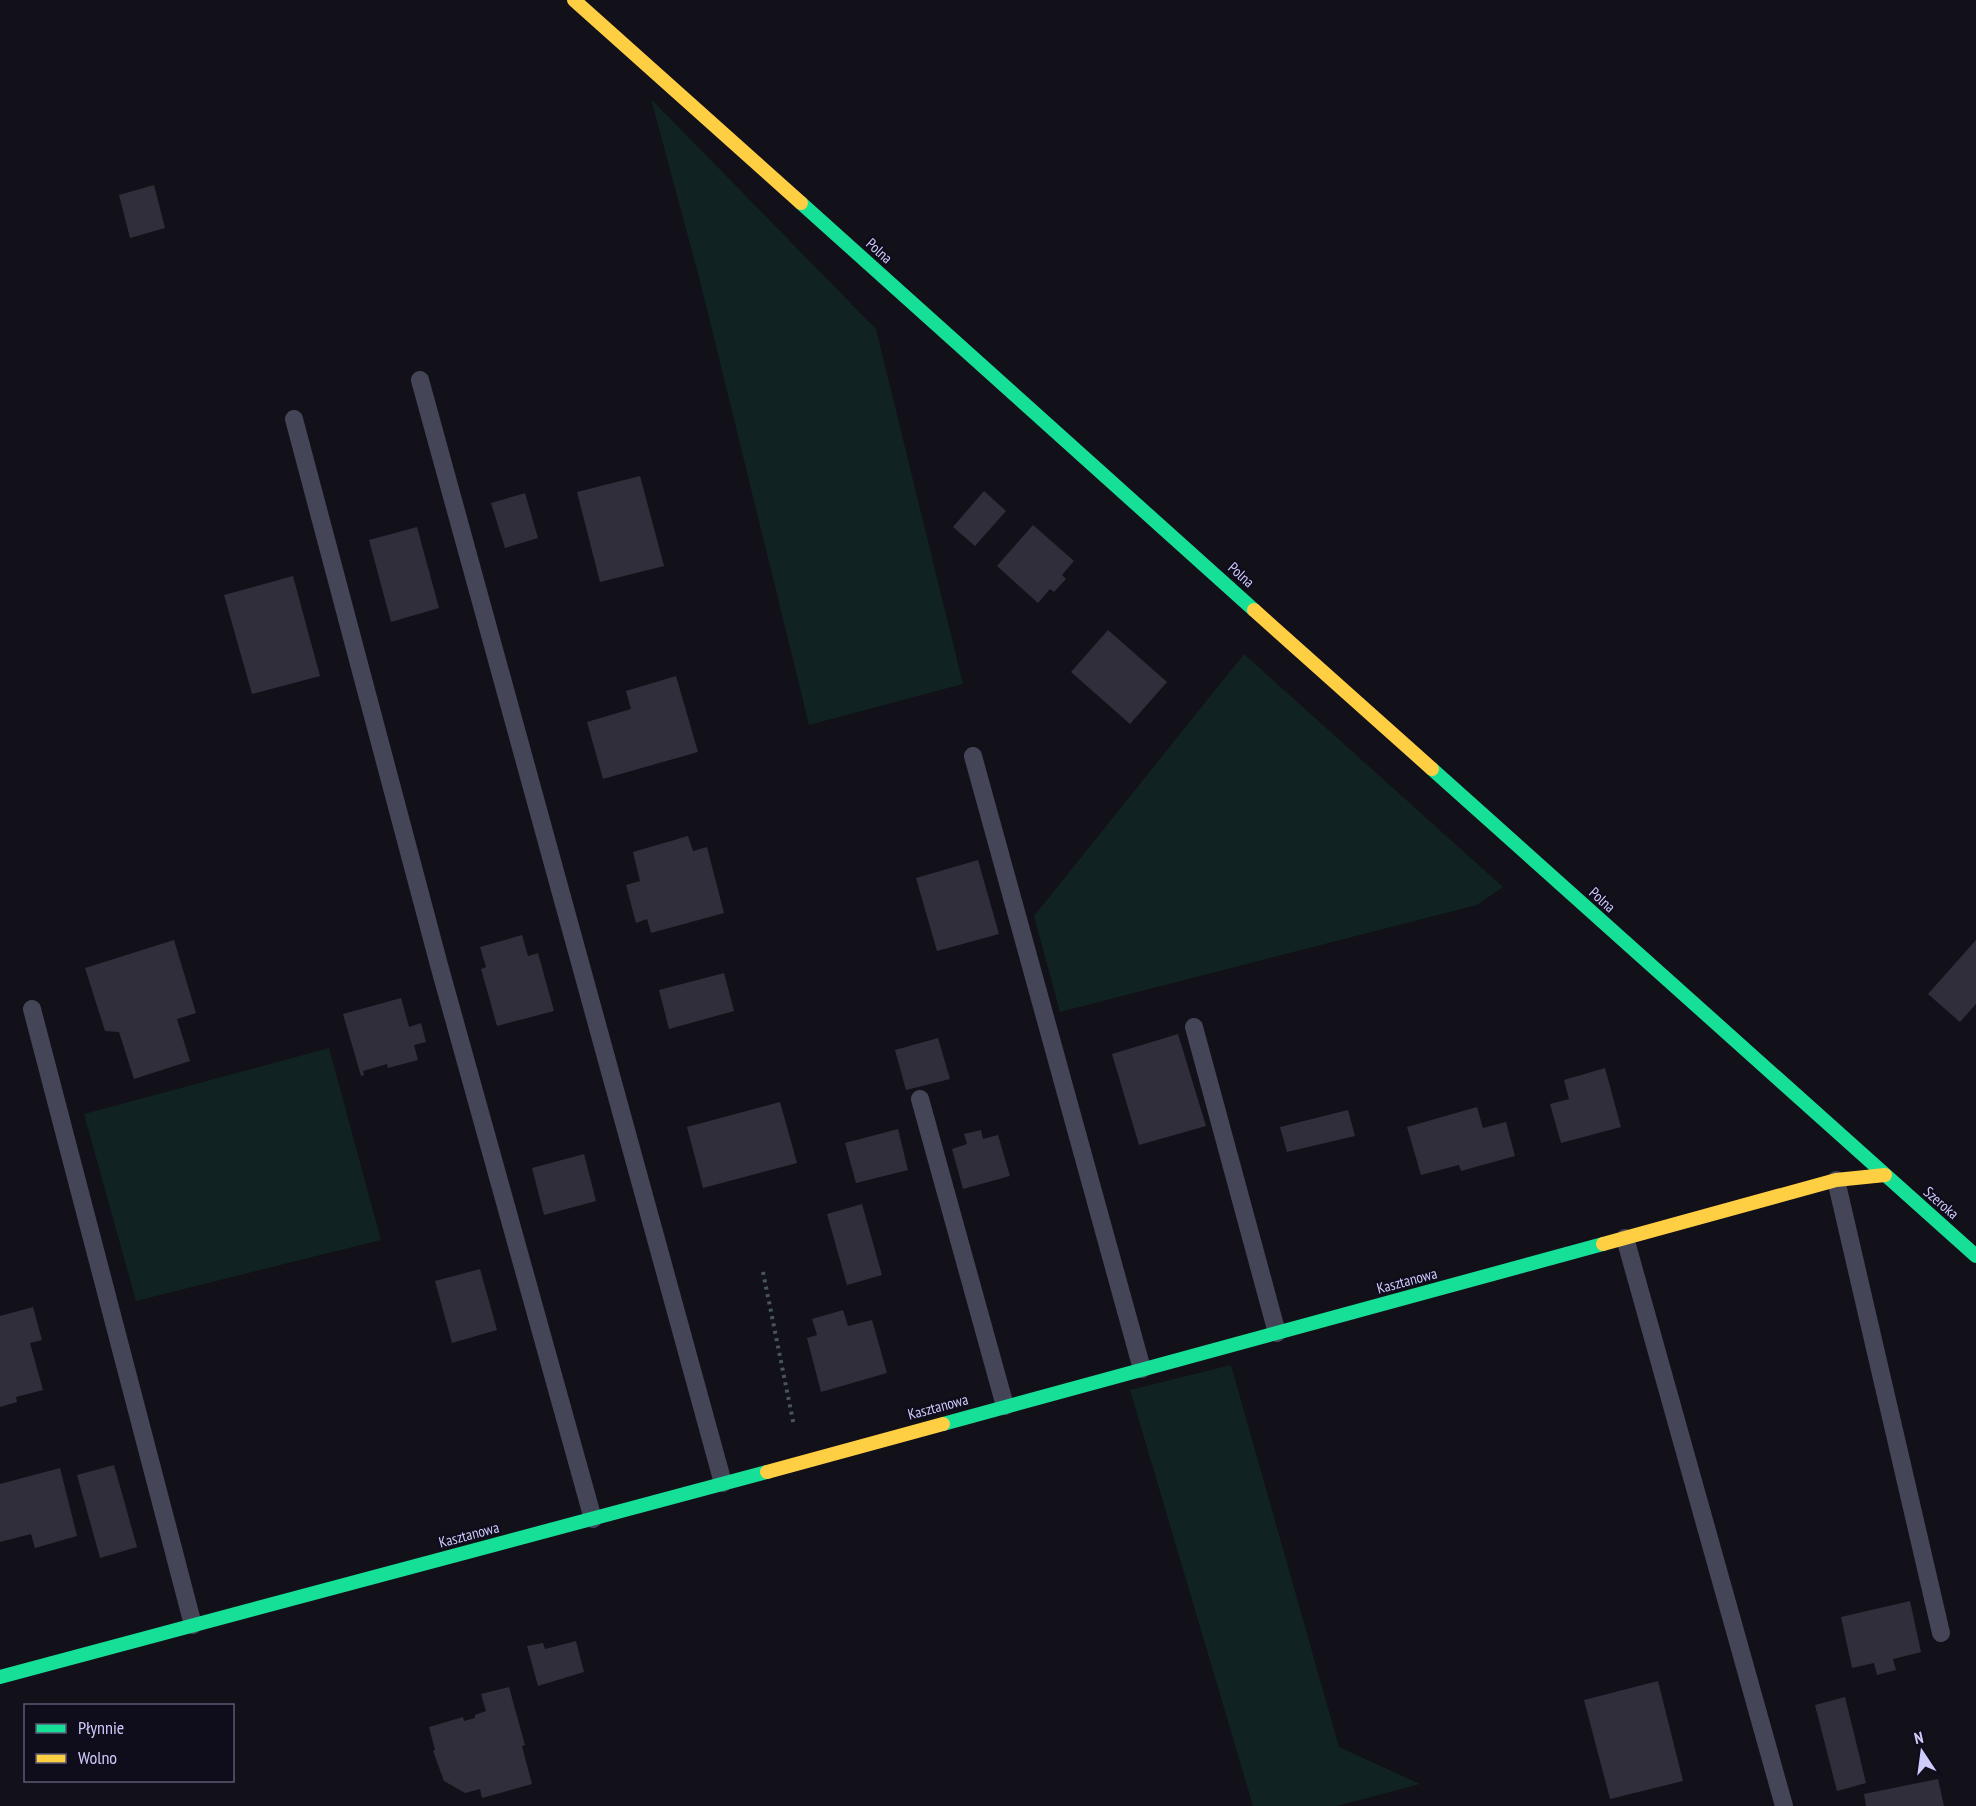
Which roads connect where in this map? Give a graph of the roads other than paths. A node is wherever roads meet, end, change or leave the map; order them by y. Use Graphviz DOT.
graph roads {
  1 [pos="574,0"];
  2 [pos="420,380"];
  3 [pos="294,419"];
  4 [pos="973,756"];
  5 [pos="32,1009"];
  6 [pos="1194,1027"];
  7 [pos="920,1099"];
  8 [pos="1885,1175"];
  9 [pos="1836,1180"];
  10 [pos="1625,1238"];
  11 [pos="1976,1256"];
  12 [pos="1277,1333"];
  13 [pos="1142,1369"];
  14 [pos="1005,1406"];
  15 [pos="723,1483"];
  16 [pos="592,1519"];
  17 [pos="193,1625"];
  18 [pos="1941,1634"];
  19 [pos="0,1677"];
  20 [pos="1784,1806"];
  1 -- 8 [label="street, Polna"];
  2 -- 15 [label="lane"];
  3 -- 16 [label="lane"];
  4 -- 13 [label="lane"];
  5 -- 17 [label="lane"];
  6 -- 12 [label="lane"];
  7 -- 14 [label="lane"];
  8 -- 9 [label="street, Kasztanowa"];
  8 -- 11 [label="street, Szeroka"];
  9 -- 10 [label="street, Kasztanowa"];
  9 -- 18 [label="lane"];
  10 -- 12 [label="street, Kasztanowa"];
  10 -- 20 [label="lane"];
  12 -- 13 [label="street, Kasztanowa"];
  13 -- 14 [label="street, Kasztanowa"];
  14 -- 15 [label="street, Kasztanowa"];
  15 -- 16 [label="street, Kasztanowa"];
  16 -- 17 [label="street, Kasztanowa"];
  17 -- 19 [label="street, Kasztanowa"];
}
